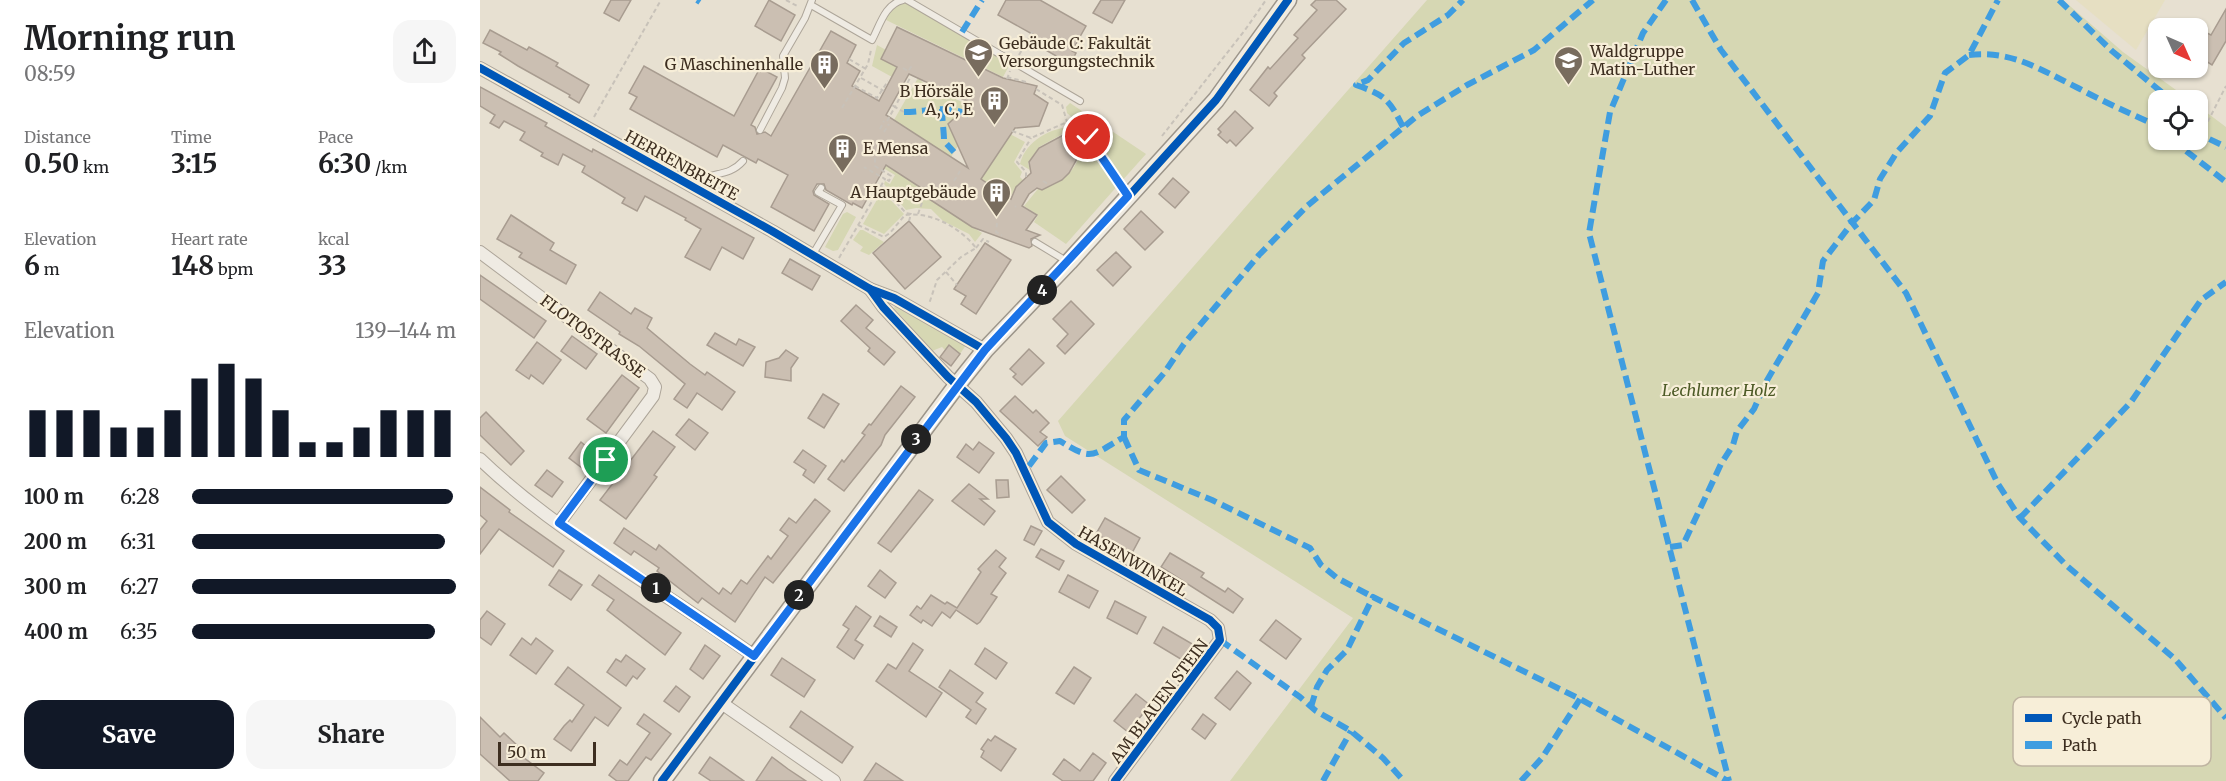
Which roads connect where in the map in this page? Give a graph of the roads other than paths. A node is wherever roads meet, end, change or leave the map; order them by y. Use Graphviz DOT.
graph roads {
  1 [pos="905,0"];
  2 [pos="1288,0"];
  3 [pos="811,3"];
  4 [pos="480,68"];
  5 [pos="1080,101"];
  6 [pos="760,130"];
  7 [pos="743,161"];
  8 [pos="692,185"];
  9 [pos="820,188"];
  10 [pos="1035,242"];
  11 [pos="480,252"];
  12 [pos="813,254"];
  13 [pos="1069,262"];
  14 [pos="870,288"];
  15 [pos="985,350"];
  16 [pos="957,385"];
  17 [pos="480,459"];
  18 [pos="559,523"];
  19 [pos="1221,636"];
  20 [pos="754,656"];
  21 [pos="720,702"];
  22 [pos="662,781"];
  23 [pos="834,781"];
  24 [pos="1115,781"];
  1 -- 3 [label="lane"];
  1 -- 5 [label="lane"];
  2 -- 13 [label="main road"];
  3 -- 6 [label="lane"];
  4 -- 8 [label="street, HERRENBREITE"];
  7 -- 8 [label="lane"];
  8 -- 12 [label="street, HERRENBREITE"];
  9 -- 12 [label="lane"];
  10 -- 13 [label="lane"];
  11 -- 18 [label="street, FLOTOSTRASSE"];
  12 -- 14 [label="street, HERRENBREITE"];
  13 -- 15 [label="main road"];
  14 -- 15 [label="street, HERRENBREITE"];
  14 -- 16 [label="street, HERRENBREITE"];
  15 -- 16 [label="main road"];
  16 -- 19 [label="street, HASENWINKEL"];
  16 -- 20 [label="main road"];
  17 -- 18 [label="street"];
  18 -- 20 [label="street"];
  19 -- 24 [label="street, AM BLAUEN STEIN"];
  20 -- 21 [label="main road"];
  21 -- 22 [label="main road"];
  21 -- 23 [label="street"];
}
